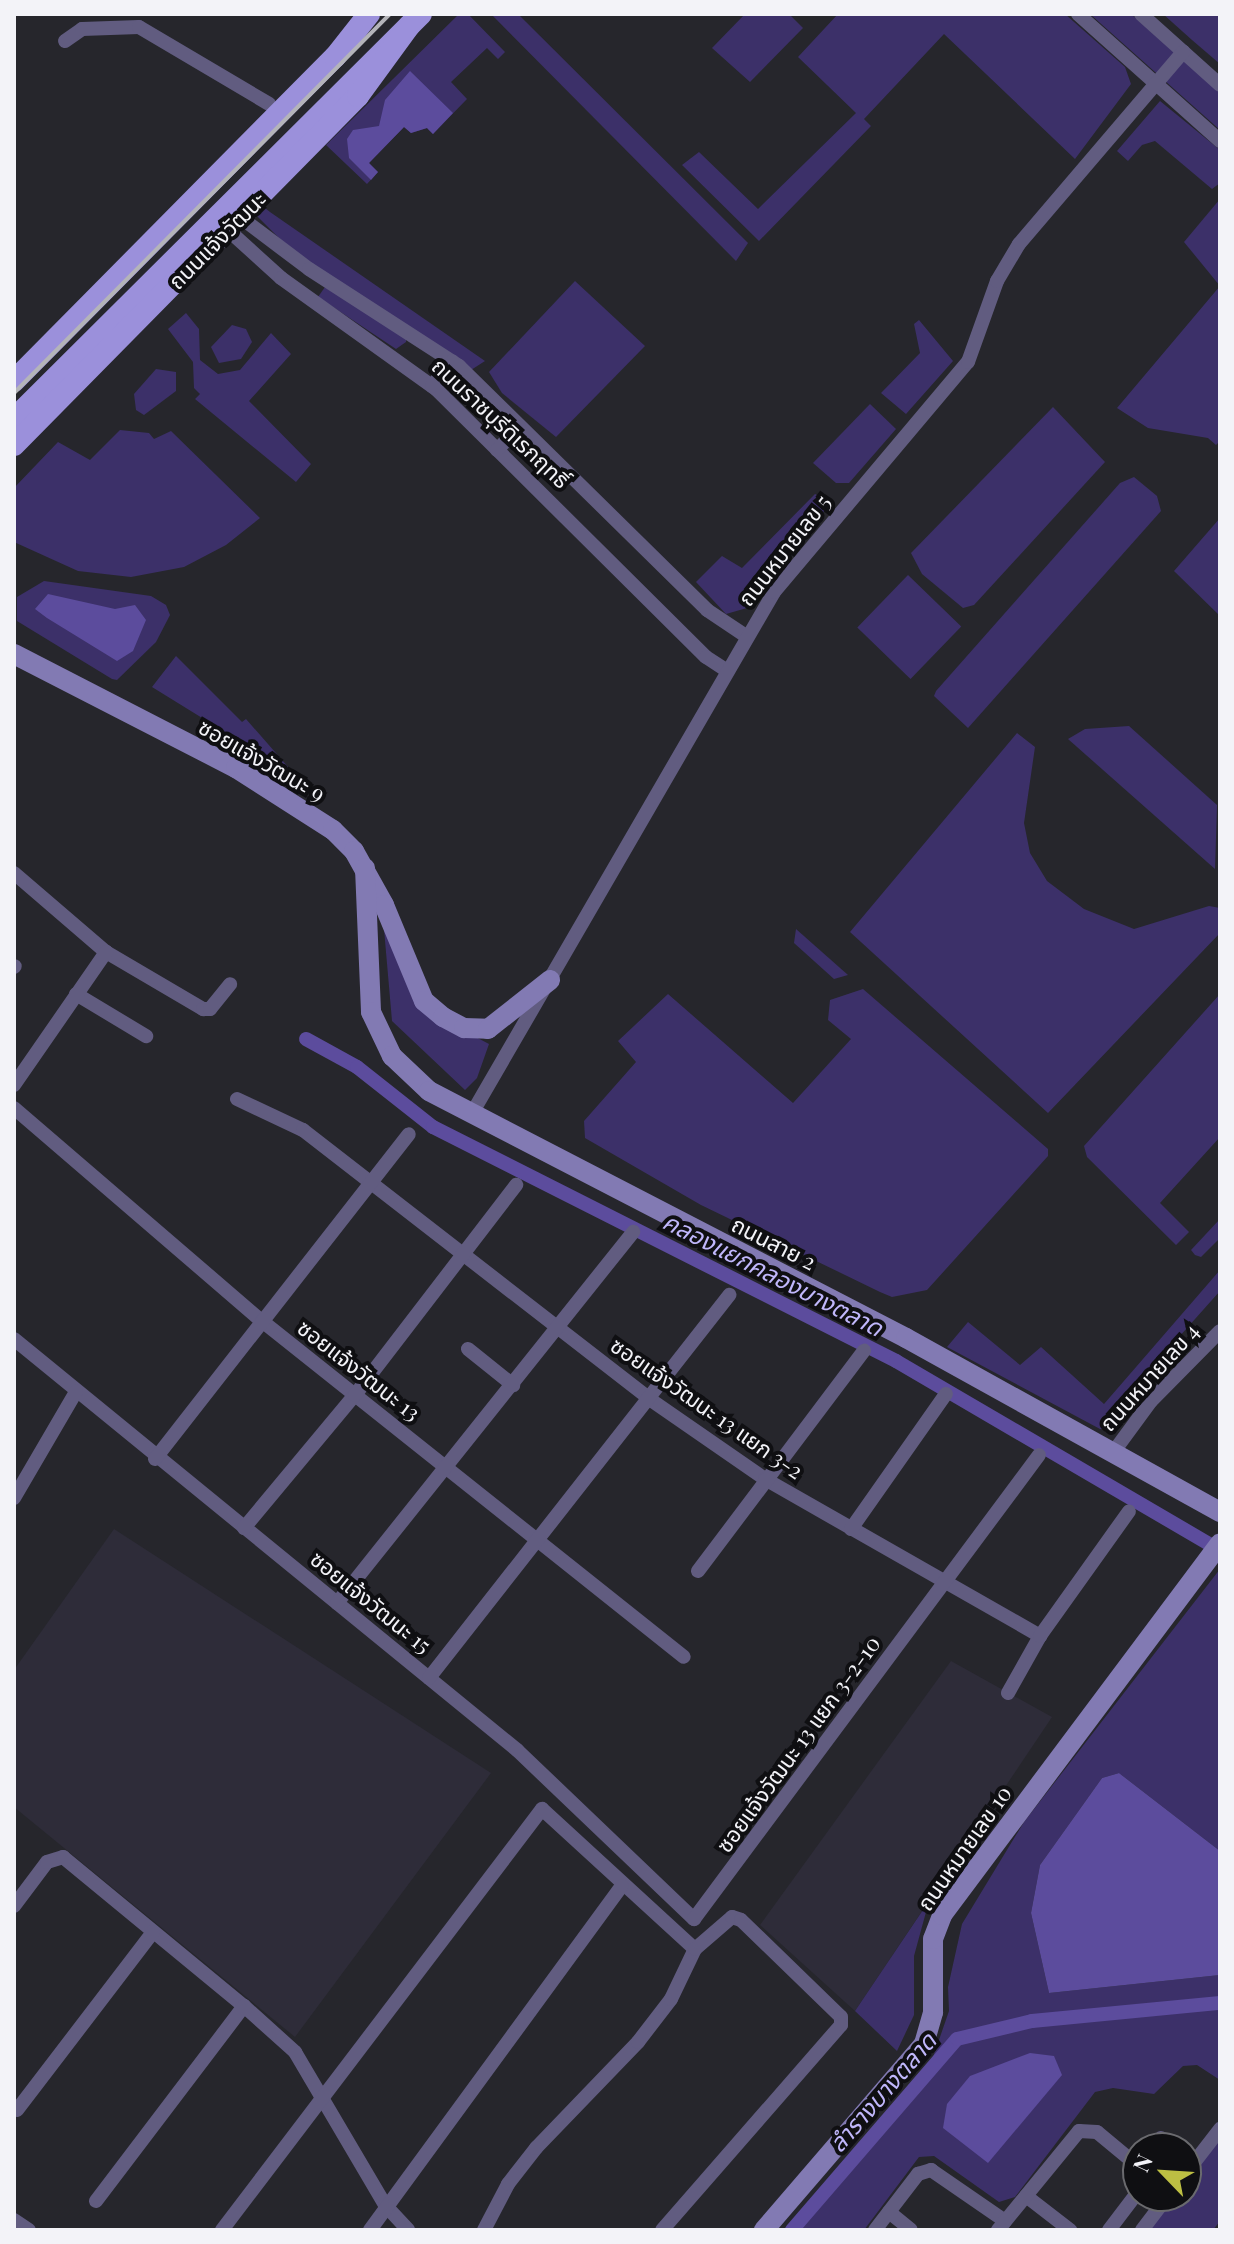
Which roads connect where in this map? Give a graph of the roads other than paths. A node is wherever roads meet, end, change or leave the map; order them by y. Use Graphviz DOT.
graph roads {
  1 [pos="361,14"];
  2 [pos="369,14"];
  3 [pos="1078,14"];
  4 [pos="1141,14"];
  5 [pos="415,20"];
  6 [pos="65,41"];
  7 [pos="1183,52"];
  8 [pos="1156,83"];
  9 [pos="1220,85"];
  10 [pos="269,104"];
  11 [pos="1220,141"];
  12 [pos="234,223"];
  13 [pos="417,338"];
  14 [pos="400,360"];
  15 [pos="452,361"];
  16 [pos="14,362"];
  17 [pos="14,381"];
  18 [pos="432,386"];
  19 [pos="14,419"];
  20 [pos="519,427"];
  21 [pos="14,445"];
  22 [pos="497,450"];
  23 [pos="746,636"];
  24 [pos="14,645"];
  25 [pos="14,654"];
  26 [pos="34,661"];
  27 [pos="726,670"];
  28 [pos="365,868"];
  29 [pos="14,873"];
  30 [pos="106,952"];
  31 [pos="550,980"];
  32 [pos="230,984"];
  33 [pos="76,994"];
  34 [pos="146,1036"];
  35 [pos="14,1085"];
  36 [pos="237,1099"];
  37 [pos="14,1108"];
  38 [pos="471,1115"];
  39 [pos="409,1134"];
  40 [pos="369,1185"];
  41 [pos="516,1185"];
  42 [pos="633,1232"];
  43 [pos="462,1256"];
  44 [pos="729,1295"];
  45 [pos="262,1321"];
  46 [pos="556,1328"];
  47 [pos="1220,1331"];
  48 [pos="14,1339"];
  49 [pos="468,1349"];
  50 [pos="864,1351"];
  51 [pos="513,1385"];
  52 [pos="76,1392"];
  53 [pos="946,1394"];
  54 [pos="355,1395"];
  55 [pos="648,1398"];
  56 [pos="1112,1454"];
  57 [pos="1039,1455"];
  58 [pos="155,1459"];
  59 [pos="444,1466"];
  60 [pos="765,1479"];
  61 [pos="14,1498"];
  62 [pos="1129,1511"];
  63 [pos="1220,1512"];
  64 [pos="244,1528"];
  65 [pos="851,1529"];
  66 [pos="536,1539"];
  67 [pos="1216,1549"];
  68 [pos="698,1571"];
  69 [pos="941,1584"];
  70 [pos="337,1603"];
  71 [pos="1040,1636"];
  72 [pos="684,1657"];
  73 [pos="429,1678"];
  74 [pos="1008,1693"];
  75 [pos="622,1886"];
  76 [pos="14,1906"];
  77 [pos="685,1916"];
  78 [pos="153,1932"];
  79 [pos="695,1949"];
  80 [pos="244,2006"];
  81 [pos="322,2097"];
  82 [pos="17,2110"];
  83 [pos="1220,2129"];
  84 [pos="1202,2152"];
  85 [pos="1122,2153"];
  86 [pos="1026,2196"];
  87 [pos="96,2201"];
  88 [pos="385,2205"];
  89 [pos="889,2212"];
  90 [pos="1123,2212"];
  91 [pos="1156,2212"];
  92 [pos="14,2220"];
  93 [pos="1002,2226"];
  94 [pos="29,2230"];
  95 [pos="222,2230"];
  96 [pos="370,2230"];
  97 [pos="408,2230"];
  98 [pos="484,2230"];
  99 [pos="662,2230"];
  100 [pos="764,2230"];
  101 [pos="875,2230"];
  102 [pos="911,2230"];
  103 [pos="1070,2230"];
  104 [pos="1109,2230"];
  105 [pos="1142,2230"];
  1 -- 10 [label="main road"];
  2 -- 17 [label="main road, ถนนแจ้งวัฒนะ"];
  3 -- 8 [label="street"];
  4 -- 7 [label="street"];
  5 -- 12 [label="main road, ถนนแจ้งวัฒนะ"];
  5 -- 19 [label="main road, ถนนแจ้งวัฒนะ"];
  6 -- 10 [label="street"];
  7 -- 8 [label="street, ถนนหมายเลข 5"];
  7 -- 9 [label="street"];
  8 -- 11 [label="street"];
  8 -- 23 [label="street, ถนนหมายเลข 5"];
  10 -- 16 [label="main road"];
  12 -- 13 [label="street, ถนนราชบุรีดิเรกฤทธิ์"];
  12 -- 14 [label="street, ถนนราชบุรีดิเรกฤทธิ์"];
  12 -- 21 [label="main road, ถนนแจ้งวัฒนะ"];
  13 -- 14 [label="street"];
  13 -- 15 [label="street, ถนนราชบุรีดิเรกฤทธิ์"];
  14 -- 18 [label="street, ถนนราชบุรีดิเรกฤทธิ์"];
  15 -- 18 [label="street"];
  15 -- 20 [label="street, ถนนราชบุรีดิเรกฤทธิ์"];
  18 -- 22 [label="street, ถนนราชบุรีดิเรกฤทธิ์"];
  20 -- 22 [label="street"];
  20 -- 23 [label="street, ถนนราชบุรีดิเรกฤทธิ์"];
  22 -- 27 [label="street, ถนนราชบุรีดิเรกฤทธิ์"];
  23 -- 27 [label="street, ถนนหมายเลข 5"];
  24 -- 26 [label="street, ซอยแจ้งวัฒนะ 9"];
  25 -- 26 [label="street, ซอยแจ้งวัฒนะ 9"];
  26 -- 28 [label="street, ซอยแจ้งวัฒนะ 9"];
  27 -- 31 [label="street, ถนนหมายเลข 5"];
  28 -- 31 [label="street, ซอยแจ้งวัฒนะ 9"];
  28 -- 38 [label="street"];
  29 -- 30 [label="street"];
  30 -- 32 [label="street"];
  30 -- 33 [label="street"];
  31 -- 38 [label="street, ถนนหมายเลข 5"];
  33 -- 34 [label="street"];
  33 -- 35 [label="street"];
  36 -- 40 [label="street, ซอยแจ้งวัฒนะ 13 แยก 3-2"];
  37 -- 45 [label="street, ซอยแจ้งวัฒนะ 13"];
  38 -- 56 [label="street, ถนนสาย 2"];
  39 -- 40 [label="street"];
  40 -- 43 [label="street, ซอยแจ้งวัฒนะ 13 แยก 3-2"];
  40 -- 45 [label="street"];
  41 -- 43 [label="street"];
  42 -- 46 [label="street"];
  43 -- 46 [label="street, ซอยแจ้งวัฒนะ 13 แยก 3-2"];
  43 -- 54 [label="street"];
  44 -- 55 [label="street"];
  45 -- 54 [label="street, ซอยแจ้งวัฒนะ 13"];
  45 -- 58 [label="street"];
  46 -- 51 [label="street"];
  46 -- 55 [label="street, ซอยแจ้งวัฒนะ 13 แยก 3-2"];
  47 -- 56 [label="street, ถนนหมายเลข 4"];
  48 -- 52 [label="street, ซอยแจ้งวัฒนะ 15"];
  49 -- 51 [label="street"];
  50 -- 60 [label="street"];
  51 -- 59 [label="street"];
  52 -- 58 [label="street, ซอยแจ้งวัฒนะ 15"];
  52 -- 61 [label="street"];
  53 -- 65 [label="street"];
  54 -- 59 [label="street, ซอยแจ้งวัฒนะ 13"];
  54 -- 64 [label="street"];
  55 -- 60 [label="street, ซอยแจ้งวัฒนะ 13 แยก 3-2"];
  55 -- 66 [label="street"];
  56 -- 63 [label="street, ถนนสาย 2"];
  57 -- 69 [label="street"];
  58 -- 64 [label="street, ซอยแจ้งวัฒนะ 15"];
  59 -- 66 [label="street, ซอยแจ้งวัฒนะ 13"];
  59 -- 70 [label="street"];
  60 -- 65 [label="street, ซอยแจ้งวัฒนะ 13 แยก 3-2"];
  60 -- 68 [label="street"];
  62 -- 71 [label="street"];
  64 -- 70 [label="street, ซอยแจ้งวัฒนะ 15"];
  65 -- 69 [label="street, ซอยแจ้งวัฒนะ 13 แยก 3-2"];
  66 -- 72 [label="street, ซอยแจ้งวัฒนะ 13"];
  66 -- 73 [label="street"];
  67 -- 100 [label="street, ถนนหมายเลข 10"];
  69 -- 71 [label="street, ซอยแจ้งวัฒนะ 13 แยก 3-2"];
  69 -- 77 [label="street, ซอยแจ้งวัฒนะ 13 แยก 3-2-10"];
  70 -- 73 [label="street, ซอยแจ้งวัฒนะ 15"];
  71 -- 74 [label="street"];
  73 -- 77 [label="street, ซอยแจ้งวัฒนะ 15"];
  75 -- 79 [label="street"];
  75 -- 81 [label="street"];
  75 -- 88 [label="street"];
  76 -- 78 [label="street"];
  78 -- 80 [label="street"];
  78 -- 82 [label="street"];
  79 -- 98 [label="street"];
  79 -- 99 [label="street"];
  80 -- 81 [label="street"];
  80 -- 87 [label="street"];
  81 -- 88 [label="street"];
  81 -- 95 [label="street"];
  83 -- 84 [label="street"];
  85 -- 86 [label="street"];
  86 -- 93 [label="street"];
  86 -- 103 [label="street"];
  88 -- 96 [label="street"];
  88 -- 97 [label="street"];
  89 -- 93 [label="street"];
  89 -- 101 [label="street"];
  89 -- 102 [label="street"];
  90 -- 104 [label="street"];
  91 -- 105 [label="street"];
  92 -- 94 [label="street"];
}
